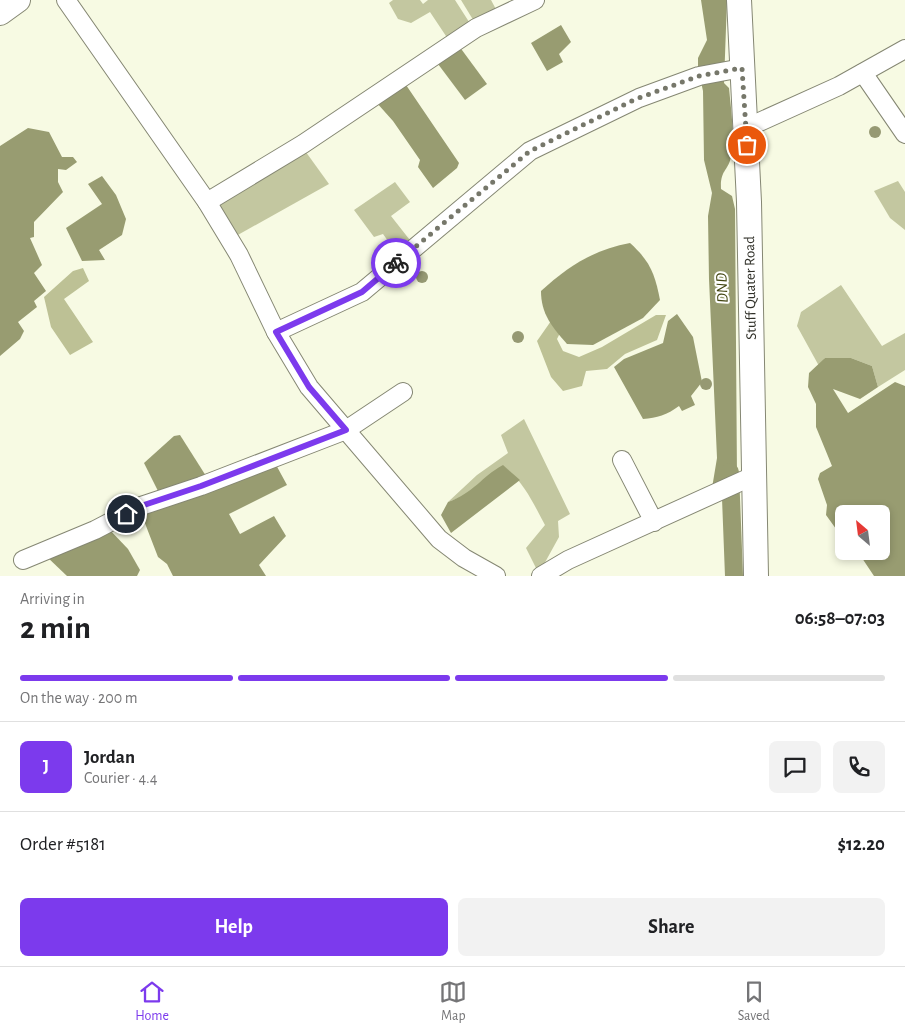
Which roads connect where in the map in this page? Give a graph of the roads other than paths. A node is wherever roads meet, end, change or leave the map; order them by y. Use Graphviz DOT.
graph roads {
  1 [pos="18,0"];
  2 [pos="66,0"];
  3 [pos="535,0"];
  4 [pos="739,0"];
  5 [pos="0,13"];
  6 [pos="905,49"];
  7 [pos="733,70"];
  8 [pos="863,73"];
  9 [pos="746,128"];
  10 [pos="905,134"];
  11 [pos="207,202"];
  12 [pos="276,332"];
  13 [pos="403,392"];
  14 [pos="346,430"];
  15 [pos="622,460"];
  16 [pos="746,479"];
  17 [pos="654,522"];
  18 [pos="23,560"];
  19 [pos="496,576"];
  20 [pos="542,576"];
  21 [pos="756,576"];
  1 -- 5 [label="street"];
  2 -- 11 [label="street"];
  3 -- 11 [label="street"];
  4 -- 7 [label="street, Stuff Quater Road"];
  6 -- 8 [label="street"];
  7 -- 9 [label="street, Stuff Quater Road"];
  7 -- 12 [label="street"];
  8 -- 9 [label="street"];
  8 -- 10 [label="street"];
  9 -- 16 [label="street, Stuff Quater Road"];
  11 -- 12 [label="street"];
  12 -- 14 [label="street"];
  13 -- 14 [label="street"];
  14 -- 18 [label="street"];
  14 -- 19 [label="street"];
  15 -- 17 [label="street"];
  16 -- 17 [label="street"];
  16 -- 21 [label="street, Stuff Quater Road"];
  17 -- 20 [label="street"];
}
